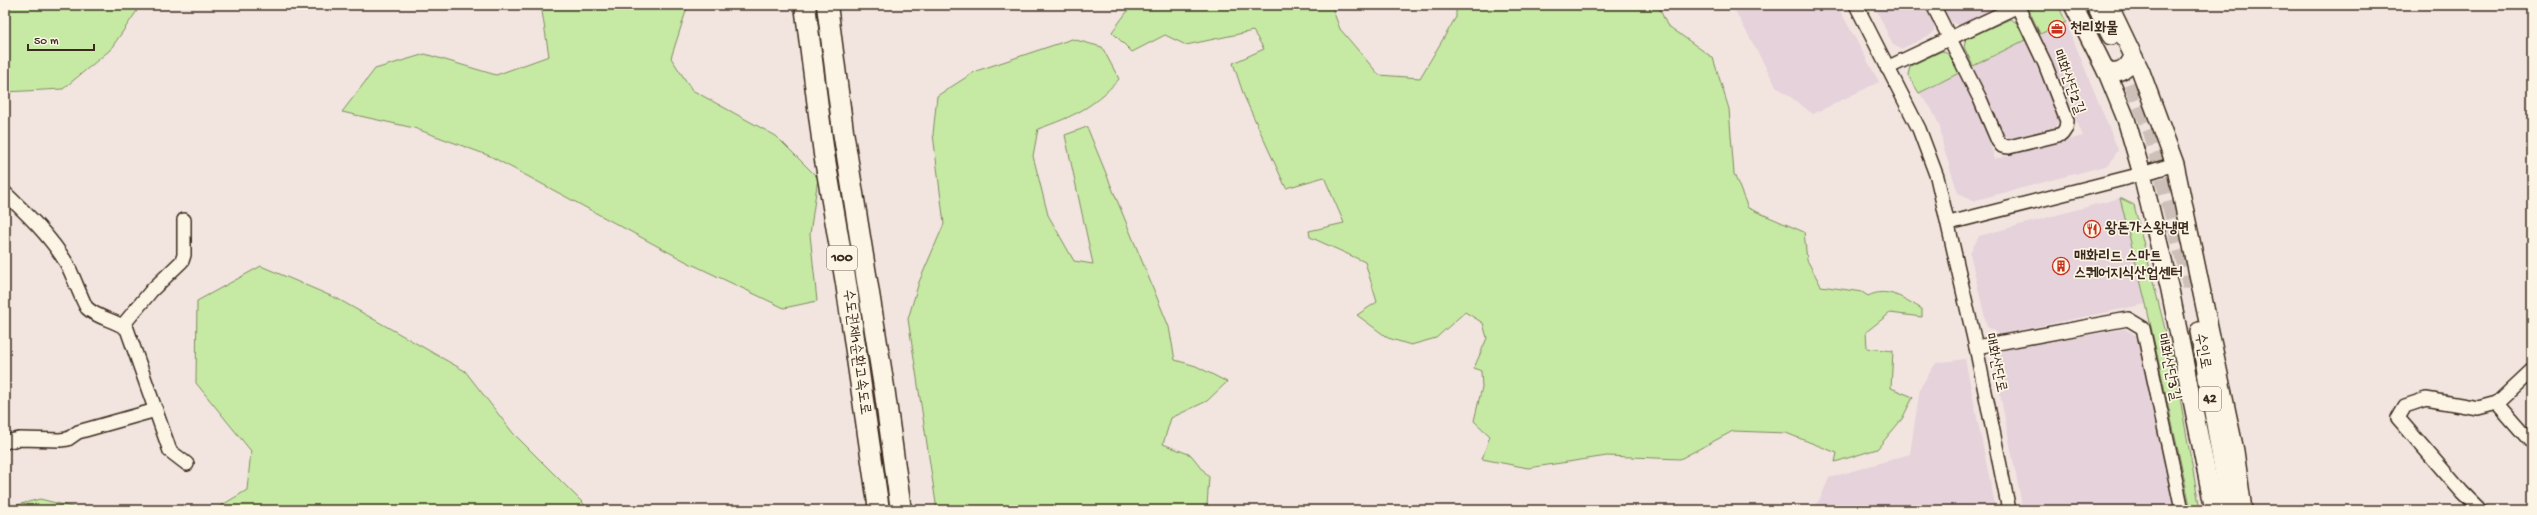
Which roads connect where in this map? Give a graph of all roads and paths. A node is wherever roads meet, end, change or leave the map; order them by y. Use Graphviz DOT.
graph roads {
  1 [pos="805,5"];
  2 [pos="827,5"];
  3 [pos="1856,5"];
  4 [pos="1933,5"];
  5 [pos="2073,5"];
  6 [pos="2083,5"];
  7 [pos="2095,5"];
  8 [pos="2108,5"];
  9 [pos="2018,6"];
  10 [pos="1949,38"];
  11 [pos="2119,62"];
  12 [pos="1887,68"];
  13 [pos="2175,164"];
  14 [pos="2142,174"];
  15 [pos="5,193"];
  16 [pos="184,220"];
  17 [pos="1949,223"];
  18 [pos="123,326"];
  19 [pos="1976,347"];
  20 [pos="2532,370"];
  21 [pos="2497,403"];
  22 [pos="156,410"];
  23 [pos="5,442"];
  24 [pos="2532,443"];
  25 [pos="187,464"];
  26 [pos="879,510"];
  27 [pos="901,510"];
  28 [pos="2009,510"];
  29 [pos="2182,510"];
  30 [pos="2214,510"];
  31 [pos="2221,510"];
  32 [pos="2230,510"];
  33 [pos="2243,510"];
  34 [pos="2480,510"];
  1 -- 26 [label="highway, 수도권제1순환고속도로 / 100"];
  2 -- 27 [label="highway, 수도권제1순환고속도로 / 100"];
  3 -- 12 [label="street, 매화산단로"];
  4 -- 10 [label="street, 매화산단2길"];
  5 -- 11 [label="main road"];
  6 -- 11 [label="main road"];
  7 -- 11 [label="main road"];
  8 -- 11 [label="main road"];
  9 -- 10 [label="street, 매화산단2길"];
  9 -- 10 [label="street, 매화산단2길"];
  10 -- 12 [label="street, 매화산단2길"];
  11 -- 13 [label="main road"];
  11 -- 14 [label="main road"];
  12 -- 17 [label="street, 매화산단로"];
  13 -- 14 [label="street"];
  13 -- 33 [label="main road"];
  14 -- 17 [label="street"];
  14 -- 30 [label="main road"];
  15 -- 18 [label="street"];
  16 -- 18 [label="street"];
  17 -- 19 [label="street, 매화산단로"];
  18 -- 22 [label="street"];
  19 -- 28 [label="street, 매화산단로"];
  19 -- 29 [label="street, 매화산단3길"];
  20 -- 21 [label="street"];
  21 -- 24 [label="street"];
  21 -- 34 [label="street"];
  22 -- 23 [label="street"];
  22 -- 25 [label="street"];
  31 -- 32 [label="main road, 수인로 / 42"];
}
